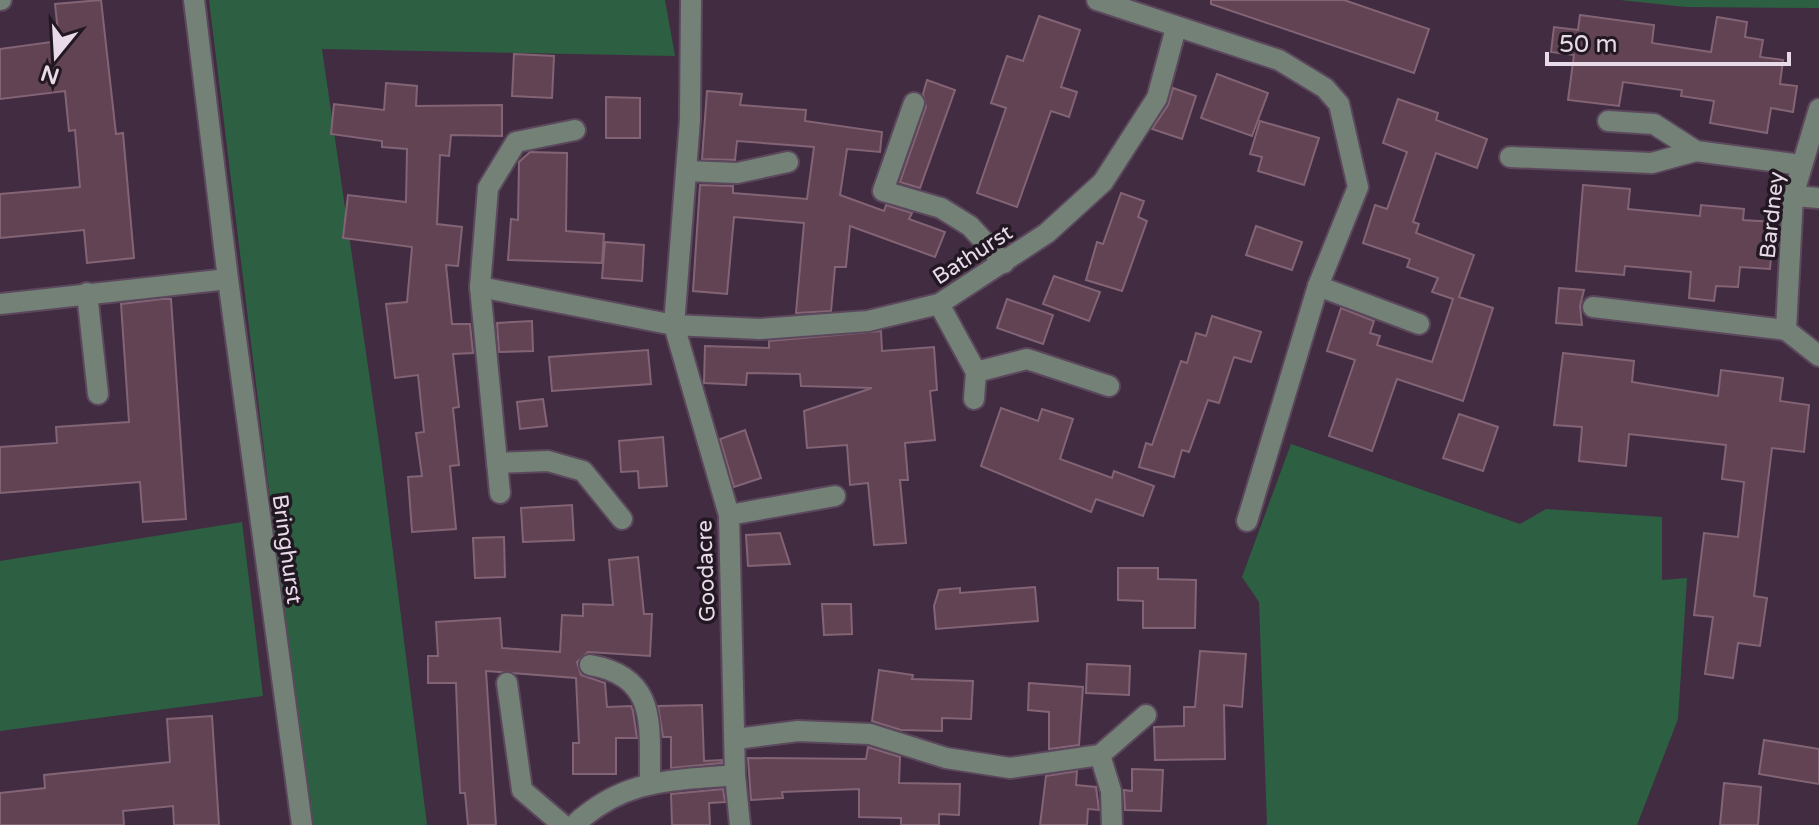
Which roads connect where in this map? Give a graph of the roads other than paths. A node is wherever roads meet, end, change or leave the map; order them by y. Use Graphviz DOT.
graph roads {
  1 [pos="194,0"];
  2 [pos="691,0"];
  3 [pos="1097,0"];
  4 [pos="1176,28"];
  5 [pos="914,103"];
  6 [pos="1819,109"];
  7 [pos="1608,121"];
  8 [pos="575,130"];
  9 [pos="1696,151"];
  10 [pos="1510,157"];
  11 [pos="788,162"];
  12 [pos="1801,165"];
  13 [pos="686,171"];
  14 [pos="1793,196"];
  15 [pos="1819,198"];
  16 [pos="1004,263"];
  17 [pos="228,279"];
  18 [pos="1318,286"];
  19 [pos="480,287"];
  20 [pos="87,293"];
  21 [pos="0,304"];
  22 [pos="939,304"];
  23 [pos="1593,307"];
  24 [pos="1419,324"];
  25 [pos="674,325"];
  26 [pos="1786,330"];
  27 [pos="1819,356"];
  28 [pos="976,372"];
  29 [pos="1109,386"];
  30 [pos="98,394"];
  31 [pos="974,399"];
  32 [pos="497,463"];
  33 [pos="500,493"];
  34 [pos="835,496"];
  35 [pos="729,515"];
  36 [pos="622,519"];
  37 [pos="1247,521"];
  38 [pos="590,665"];
  39 [pos="507,683"];
  40 [pos="1146,715"];
  41 [pos="736,739"];
  42 [pos="1100,755"];
  43 [pos="735,775"];
  44 [pos="650,783"];
  45 [pos="302,825"];
  46 [pos="563,825"];
  47 [pos="574,825"];
  48 [pos="740,825"];
  49 [pos="1112,825"];
  1 -- 17 [label="street, Bringhurst"];
  2 -- 13 [label="street, Goodacre"];
  3 -- 4 [label="street"];
  4 -- 16 [label="street, Bathurst"];
  4 -- 18 [label="street"];
  5 -- 16 [label="street"];
  6 -- 12 [label="street, Bardney"];
  7 -- 9 [label="street"];
  8 -- 19 [label="street"];
  9 -- 10 [label="street"];
  9 -- 12 [label="street"];
  11 -- 13 [label="street"];
  12 -- 14 [label="street, Bardney"];
  13 -- 25 [label="street, Goodacre"];
  14 -- 15 [label="street"];
  14 -- 26 [label="street, Bardney"];
  16 -- 22 [label="street, Bathurst"];
  17 -- 20 [label="street"];
  17 -- 45 [label="street, Bringhurst"];
  18 -- 24 [label="street"];
  18 -- 37 [label="street"];
  19 -- 25 [label="street"];
  19 -- 32 [label="street"];
  20 -- 21 [label="street"];
  20 -- 30 [label="street"];
  22 -- 25 [label="street, Bathurst"];
  22 -- 28 [label="street"];
  23 -- 26 [label="street"];
  25 -- 35 [label="street, Goodacre"];
  26 -- 27 [label="street"];
  28 -- 29 [label="street"];
  28 -- 31 [label="street"];
  32 -- 33 [label="street"];
  32 -- 36 [label="street"];
  34 -- 35 [label="street"];
  35 -- 41 [label="street, Goodacre"];
  38 -- 44 [label="street"];
  39 -- 46 [label="street"];
  40 -- 42 [label="street"];
  41 -- 42 [label="street"];
  41 -- 43 [label="street, Goodacre"];
  42 -- 49 [label="street"];
  43 -- 44 [label="street"];
  43 -- 48 [label="street, Goodacre"];
  44 -- 47 [label="street"];
}
